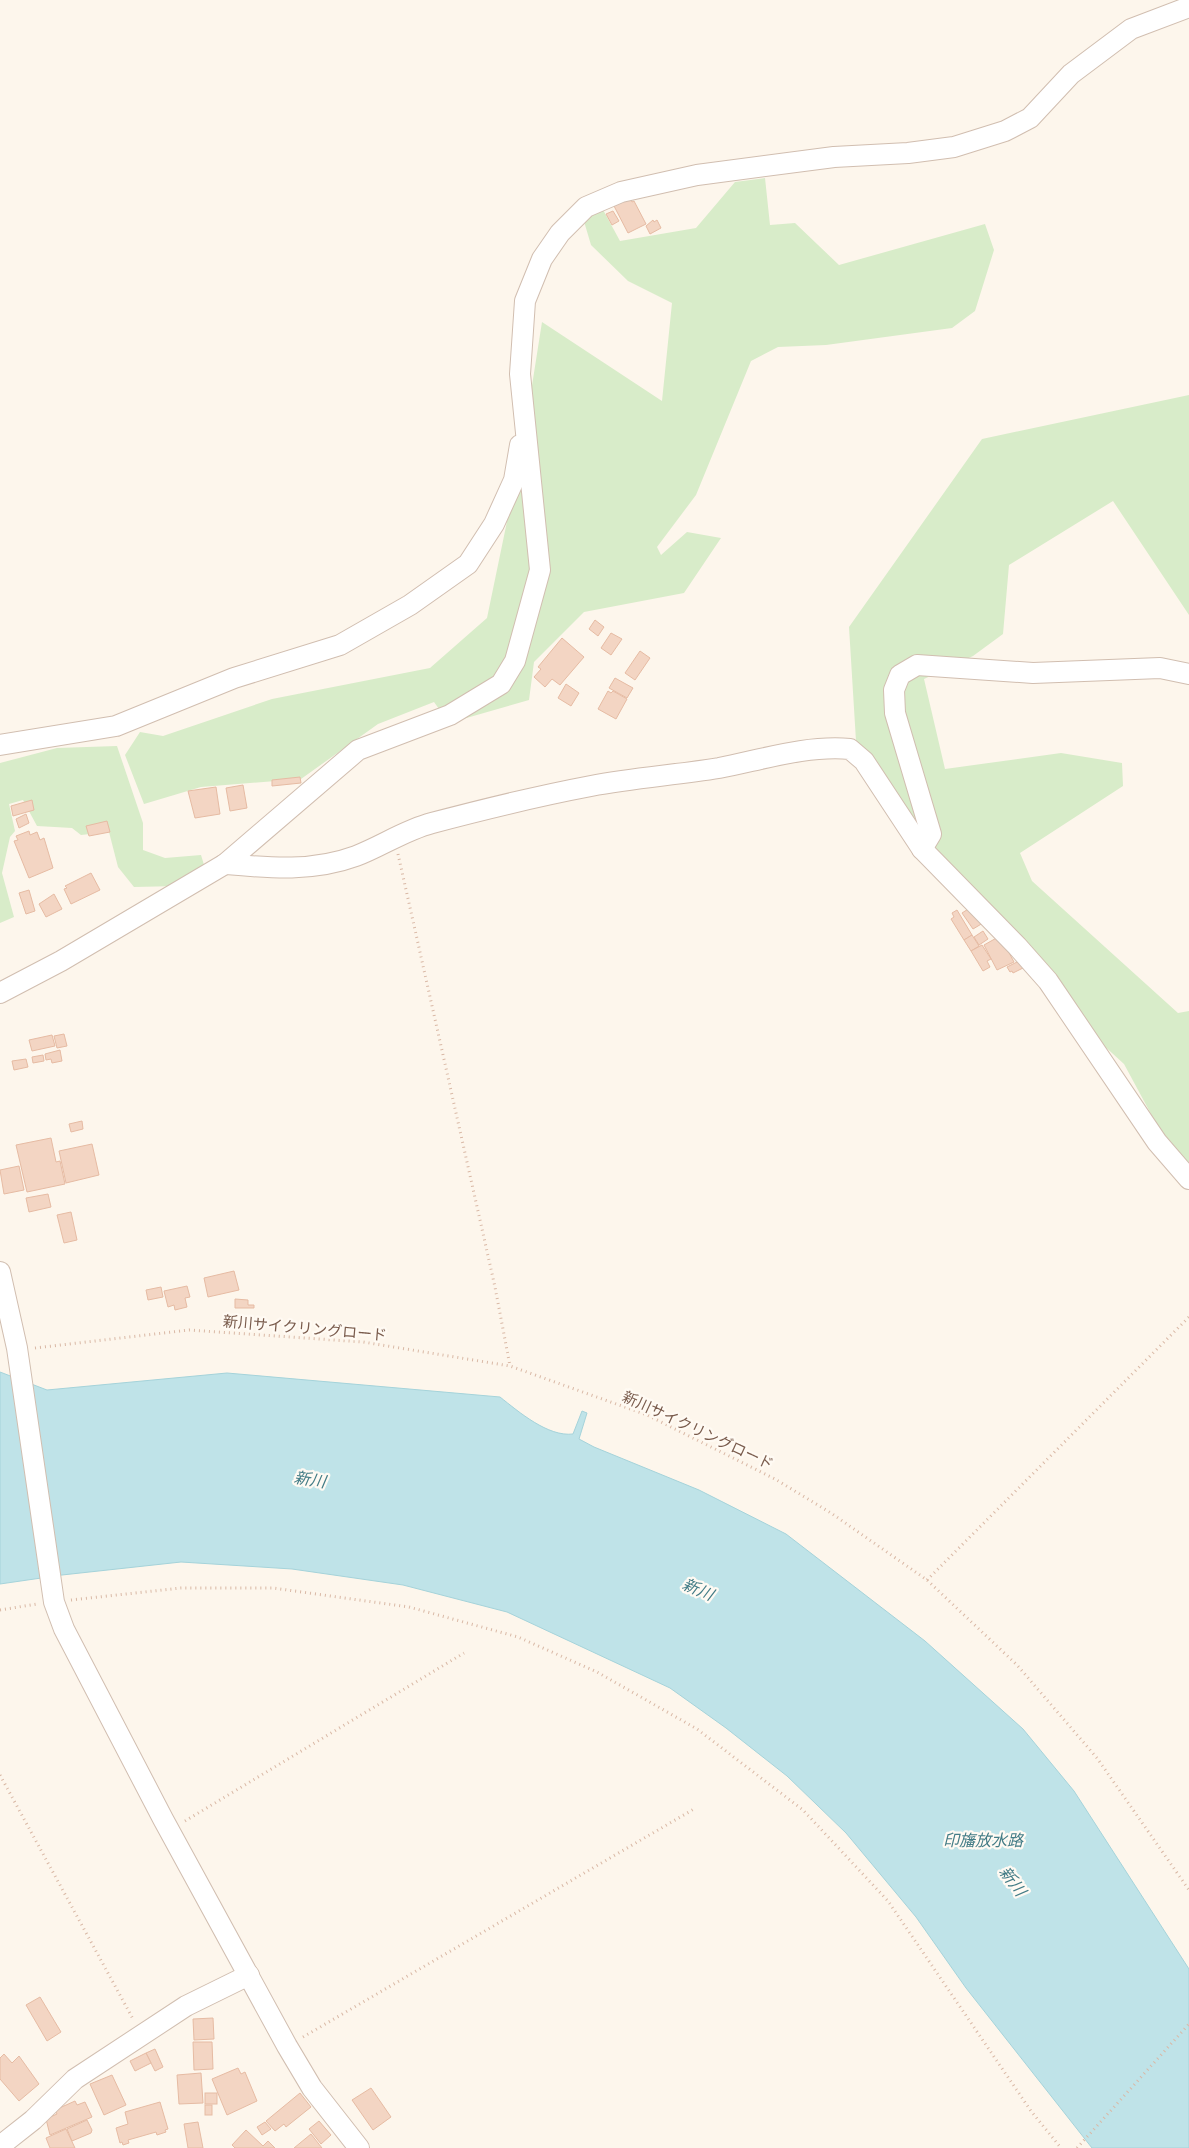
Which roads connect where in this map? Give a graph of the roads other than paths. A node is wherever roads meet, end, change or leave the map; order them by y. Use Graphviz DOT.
graph roads {
  1 [pos="1189,7"];
  2 [pos="524,423"];
  3 [pos="1189,674"];
  4 [pos="0,745"];
  5 [pos="922,849"];
  6 [pos="225,864"];
  7 [pos="0,993"];
  8 [pos="1189,1179"];
  9 [pos="0,1272"];
  10 [pos="249,1975"];
  11 [pos="0,2146"];
  12 [pos="359,2148"];
  1 -- 2 [label="street"];
  2 -- 4 [label="street"];
  2 -- 6 [label="street"];
  3 -- 5 [label="street"];
  5 -- 6 [label="street"];
  5 -- 8 [label="street"];
  6 -- 7 [label="street"];
  9 -- 10 [label="street"];
  10 -- 11 [label="street"];
  10 -- 12 [label="street"];
}
